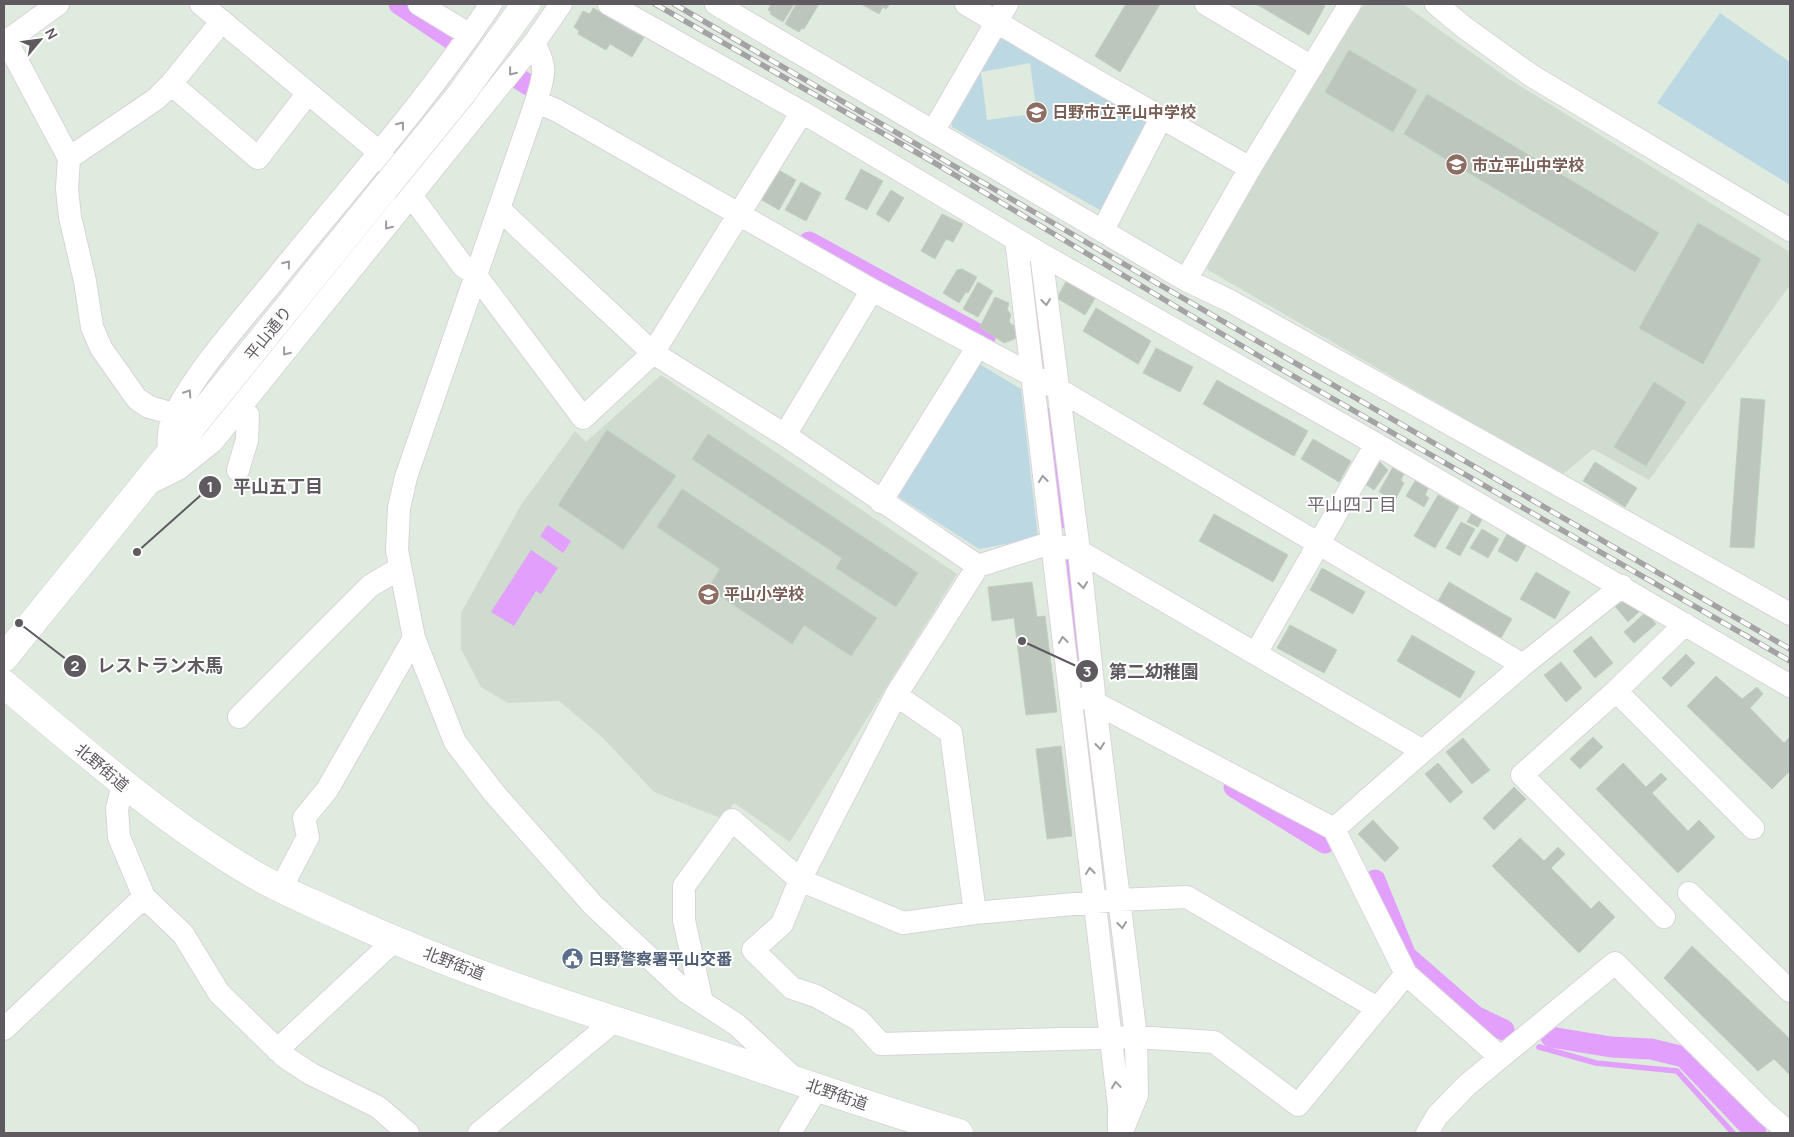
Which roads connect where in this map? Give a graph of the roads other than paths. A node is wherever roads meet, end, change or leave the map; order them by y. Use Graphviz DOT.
graph roads {
  1 [pos="58,4"];
  2 [pos="201,4"];
  3 [pos="419,4"];
  4 [pos="491,4"];
  5 [pos="526,4"];
  6 [pos="561,4"];
  7 [pos="609,4"];
  8 [pos="716,4"];
  9 [pos="1206,4"];
  10 [pos="1350,4"];
  11 [pos="1436,4"];
  12 [pos="973,6"];
  13 [pos="1001,12"];
  14 [pos="222,21"];
  15 [pos="470,35"];
  16 [pos="5,42"];
  17 [pos="534,43"];
  18 [pos="1312,67"];
  19 [pos="171,84"];
  20 [pos="308,92"];
  21 [pos="536,102"];
  22 [pos="802,112"];
  23 [pos="1161,118"];
  24 [pos="934,130"];
  25 [pos="379,152"];
  26 [pos="69,158"];
  27 [pos="1250,168"];
  28 [pos="412,196"];
  29 [pos="499,209"];
  30 [pos="737,215"];
  31 [pos="1103,230"];
  32 [pos="1790,230"];
  33 [pos="1016,239"];
  34 [pos="1041,254"];
  35 [pos="475,274"];
  36 [pos="1186,280"];
  37 [pos="872,290"];
  38 [pos="978,346"];
  39 [pos="653,353"];
  40 [pos="1031,374"];
  41 [pos="1058,389"];
  42 [pos="241,409"];
  43 [pos="174,414"];
  44 [pos="784,435"];
  45 [pos="1376,444"];
  46 [pos="169,454"];
  47 [pos="238,470"];
  48 [pos="142,488"];
  49 [pos="881,502"];
  50 [pos="1050,543"];
  51 [pos="1318,545"];
  52 [pos="1079,552"];
  53 [pos="978,566"];
  54 [pos="400,568"];
  55 [pos="1622,586"];
  56 [pos="1790,614"];
  57 [pos="1685,624"];
  58 [pos="414,638"];
  59 [pos="1256,653"];
  60 [pos="4,658"];
  61 [pos="1523,665"];
  62 [pos="4,684"];
  63 [pos="1069,686"];
  64 [pos="1790,686"];
  65 [pos="1616,691"];
  66 [pos="896,695"];
  67 [pos="1095,704"];
  68 [pos="239,717"];
  69 [pos="1423,751"];
  70 [pos="123,784"];
  71 [pos="1753,828"];
  72 [pos="1334,829"];
  73 [pos="800,880"];
  74 [pos="281,888"];
  75 [pos="1689,893"];
  76 [pos="144,897"];
  77 [pos="1118,900"];
  78 [pos="1094,902"];
  79 [pos="975,913"];
  80 [pos="1664,917"];
  81 [pos="396,940"];
  82 [pos="1406,974"];
  83 [pos="1790,991"];
  84 [pos="702,1002"];
  85 [pos="1377,1008"];
  86 [pos="614,1021"];
  87 [pos="4,1029"];
  88 [pos="1136,1037"];
  89 [pos="1110,1038"];
  90 [pos="278,1050"];
  91 [pos="1500,1057"];
  92 [pos="808,1084"];
  93 [pos="408,1133"];
  94 [pos="479,1133"];
  95 [pos="790,1133"];
  96 [pos="959,1133"];
  97 [pos="1120,1133"];
  98 [pos="1427,1133"];
  99 [pos="1790,1133"];
  1 -- 16 [label="street"];
  2 -- 14 [label="street"];
  3 -- 15 [label="street"];
  4 -- 15 [label="street"];
  5 -- 46 [label="main road, 平山通り, bridge"];
  6 -- 17 [label="street"];
  7 -- 22 [label="street"];
  8 -- 24 [label="street"];
  9 -- 18 [label="street"];
  10 -- 18 [label="street"];
  11 -- 32 [label="street"];
  12 -- 13 [label="street"];
  13 -- 23 [label="street"];
  13 -- 24 [label="street"];
  14 -- 19 [label="street"];
  14 -- 20 [label="street"];
  25 -- 15 [label="street, one-way"];
  16 -- 26 [label="street"];
  17 -- 21 [label="street"];
  17 -- 28 [label="street, one-way"];
  18 -- 27 [label="street"];
  19 -- 20 [label="street"];
  19 -- 26 [label="street"];
  20 -- 25 [label="street"];
  21 -- 29 [label="street"];
  21 -- 30 [label="street"];
  22 -- 30 [label="street"];
  22 -- 33 [label="street"];
  23 -- 27 [label="street"];
  23 -- 31 [label="street"];
  24 -- 31 [label="street"];
  25 -- 28 [label="street"];
  43 -- 25 [label="street, one-way"];
  26 -- 43 [label="street"];
  27 -- 36 [label="street"];
  28 -- 35 [label="street"];
  28 -- 42 [label="street, one-way"];
  29 -- 35 [label="street"];
  29 -- 39 [label="street"];
  30 -- 37 [label="street"];
  30 -- 39 [label="street"];
  31 -- 36 [label="street"];
  33 -- 34 [label="street"];
  33 -- 40 [label="street"];
  34 -- 41 [label="street, one-way"];
  34 -- 45 [label="street"];
  35 -- 39 [label="street"];
  35 -- 54 [label="street"];
  36 -- 56 [label="street"];
  37 -- 38 [label="street"];
  37 -- 44 [label="street"];
  38 -- 40 [label="street"];
  38 -- 49 [label="street"];
  39 -- 44 [label="street"];
  40 -- 41 [label="street"];
  50 -- 40 [label="street, one-way"];
  41 -- 51 [label="street"];
  41 -- 52 [label="street"];
  42 -- 47 [label="street"];
  42 -- 48 [label="street"];
  43 -- 46 [label="street"];
  44 -- 49 [label="street"];
  45 -- 51 [label="street"];
  45 -- 55 [label="street"];
  46 -- 48 [label="main road, 平山通り"];
  48 -- 60 [label="main road, 平山通り"];
  49 -- 53 [label="street"];
  50 -- 52 [label="street"];
  50 -- 53 [label="street"];
  63 -- 50 [label="street, one-way"];
  51 -- 59 [label="street"];
  51 -- 61 [label="street"];
  52 -- 59 [label="street"];
  52 -- 67 [label="street, one-way"];
  53 -- 66 [label="street"];
  54 -- 58 [label="street"];
  54 -- 68 [label="street"];
  55 -- 57 [label="street"];
  55 -- 61 [label="street"];
  57 -- 64 [label="street"];
  57 -- 65 [label="street"];
  58 -- 74 [label="street"];
  58 -- 84 [label="street"];
  59 -- 69 [label="street"];
  61 -- 69 [label="street"];
  62 -- 70 [label="main road, 北野街道"];
  63 -- 67 [label="street"];
  78 -- 63 [label="street, one-way"];
  65 -- 71 [label="street"];
  65 -- 80 [label="street"];
  66 -- 73 [label="street"];
  66 -- 79 [label="street"];
  67 -- 72 [label="street"];
  67 -- 77 [label="street, one-way"];
  69 -- 72 [label="street"];
  70 -- 74 [label="main road, 北野街道"];
  70 -- 76 [label="street"];
  72 -- 82 [label="street"];
  73 -- 79 [label="street"];
  73 -- 84 [label="street"];
  73 -- 89 [label="street"];
  74 -- 81 [label="main road, 北野街道"];
  75 -- 83 [label="street"];
  76 -- 87 [label="street"];
  76 -- 90 [label="street"];
  77 -- 78 [label="street"];
  77 -- 85 [label="street"];
  77 -- 88 [label="street, one-way"];
  78 -- 79 [label="street"];
  78 -- 89 [label="street"];
  81 -- 86 [label="main road, 北野街道"];
  81 -- 90 [label="street"];
  82 -- 85 [label="street"];
  82 -- 91 [label="street"];
  84 -- 92 [label="street"];
  85 -- 88 [label="street"];
  86 -- 92 [label="main road, 北野街道"];
  86 -- 94 [label="street"];
  88 -- 89 [label="street"];
  88 -- 97 [label="street"];
  97 -- 89 [label="street, one-way"];
  90 -- 93 [label="street"];
  91 -- 98 [label="street"];
  91 -- 99 [label="street"];
  92 -- 95 [label="street"];
  92 -- 96 [label="main road, 北野街道"];
}
